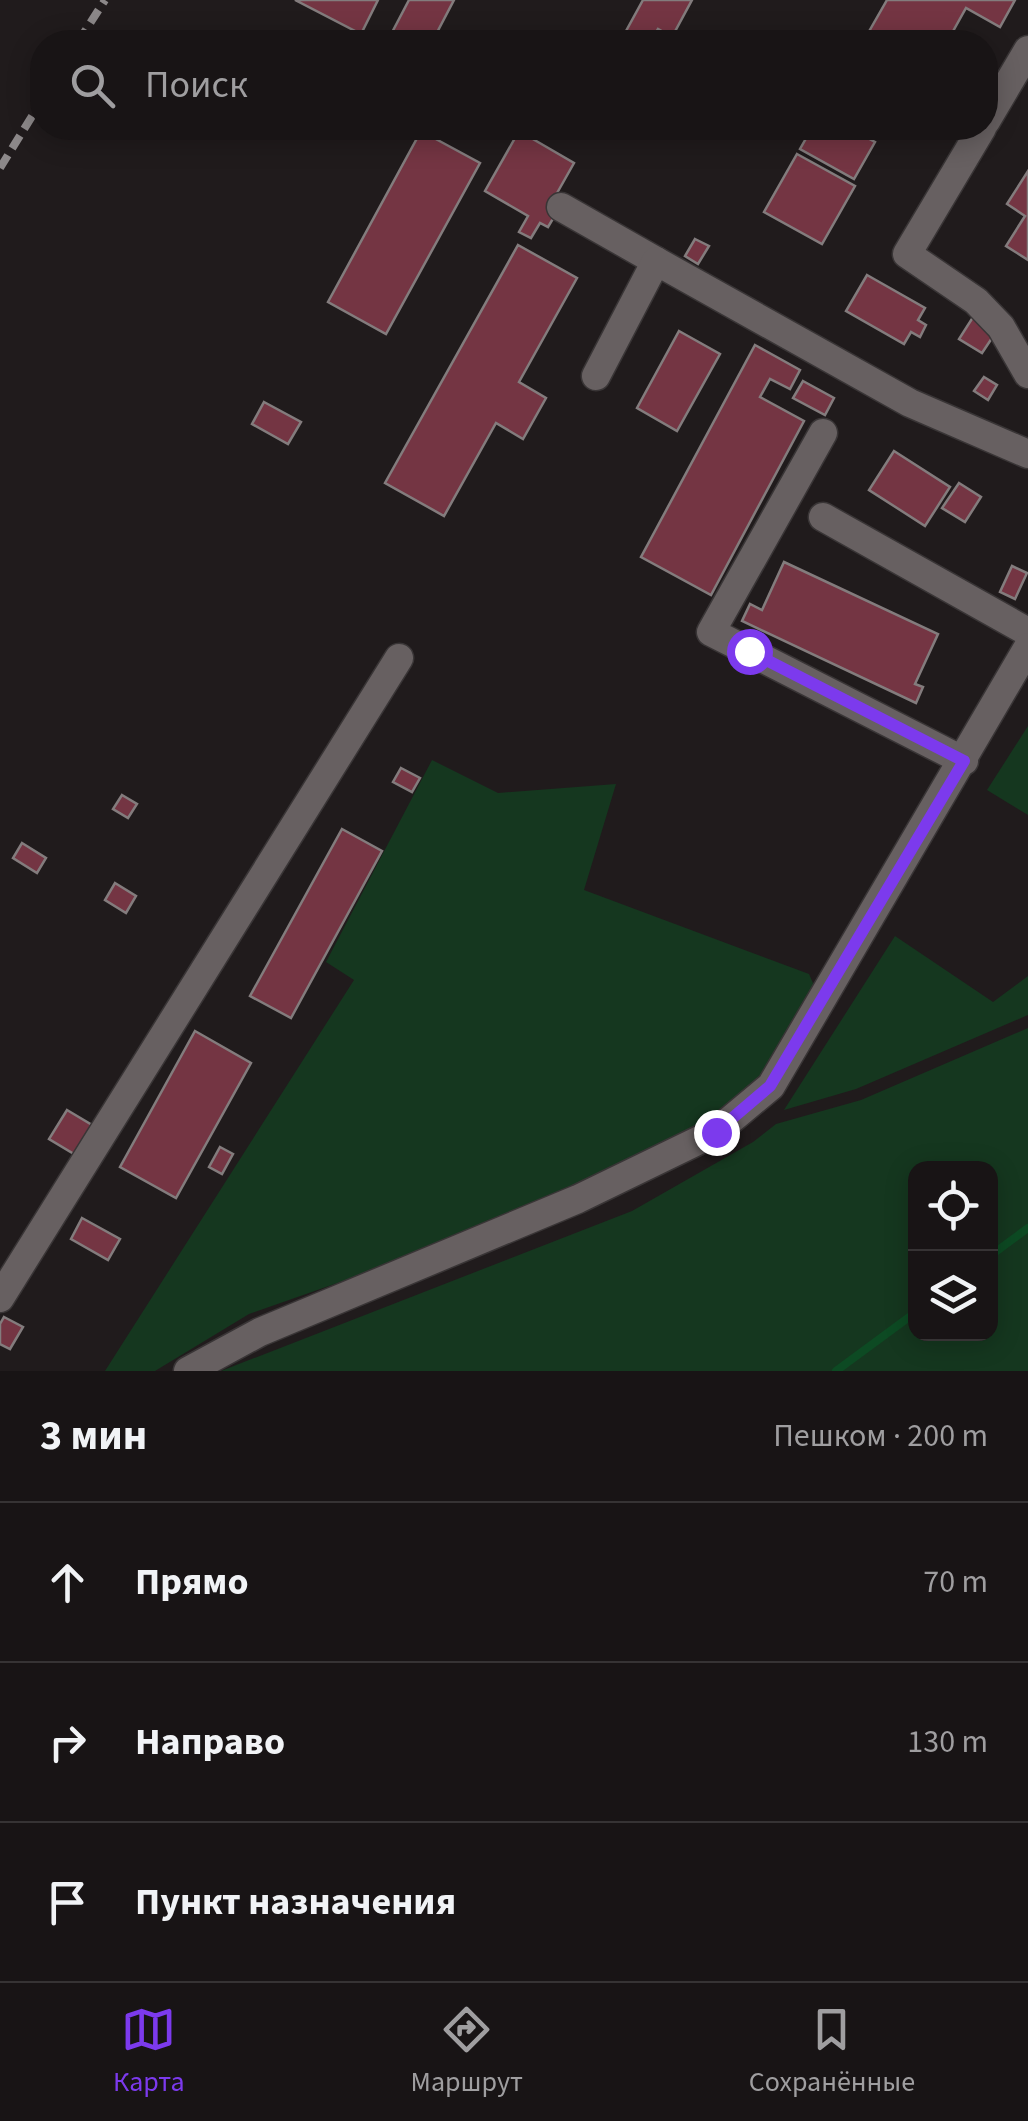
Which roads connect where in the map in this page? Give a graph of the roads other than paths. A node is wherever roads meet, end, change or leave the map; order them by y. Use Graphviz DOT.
graph roads {
  1 [pos="1028,50"];
  2 [pos="998,100"];
  3 [pos="975,140"];
  4 [pos="561,207"];
  5 [pos="656,260"];
  6 [pos="1028,374"];
  7 [pos="596,376"];
  8 [pos="823,432"];
  9 [pos="1028,454"];
  10 [pos="823,518"];
  11 [pos="1028,632"];
  12 [pos="1028,647"];
  13 [pos="399,658"];
  14 [pos="964,761"];
  15 [pos="0,1298"];
  16 [pos="188,1371"];
  1 -- 2 [label="street"];
  3 -- 6 [label="street"];
  4 -- 5 [label="street"];
  5 -- 7 [label="street"];
  5 -- 9 [label="street"];
  8 -- 14 [label="street"];
  10 -- 11 [label="street"];
  12 -- 14 [label="street"];
  13 -- 15 [label="street"];
  14 -- 16 [label="street"];
}
